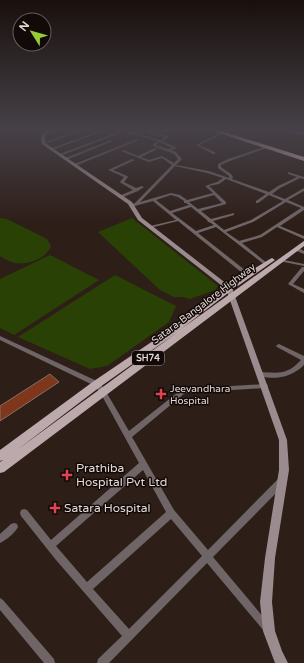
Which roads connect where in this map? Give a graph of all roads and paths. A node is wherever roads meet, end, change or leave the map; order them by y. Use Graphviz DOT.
graph roads {
  1 [pos="68,161"];
  2 [pos="84,161"];
  3 [pos="131,161"];
  4 [pos="168,161"];
  5 [pos="178,161"];
  6 [pos="225,161"];
  7 [pos="74,165"];
  8 [pos="174,165"];
  9 [pos="289,173"];
  10 [pos="299,177"];
  11 [pos="225,178"];
  12 [pos="304,178"];
  13 [pos="230,179"];
  14 [pos="142,187"];
  15 [pos="304,189"];
  16 [pos="137,190"];
  17 [pos="214,194"];
  18 [pos="268,194"];
  19 [pos="120,197"];
  20 [pos="153,199"];
  21 [pos="284,200"];
  22 [pos="185,202"];
  23 [pos="257,202"];
  24 [pos="133,205"];
  25 [pos="190,206"];
  26 [pos="304,208"];
  27 [pos="197,211"];
  28 [pos="170,212"];
  29 [pos="233,214"];
  30 [pos="179,220"];
  31 [pos="209,221"];
  32 [pos="216,226"];
  33 [pos="277,226"];
  34 [pos="150,227"];
  35 [pos="224,232"];
  36 [pos="195,233"];
  37 [pos="304,238"];
  38 [pos="304,243"];
  39 [pos="238,244"];
  40 [pos="300,251"];
  41 [pos="281,260"];
  42 [pos="265,264"];
  43 [pos="304,266"];
  44 [pos="248,275"];
  45 [pos="304,291"];
  46 [pos="230,292"];
  47 [pos="0,338"];
  48 [pos="279,346"];
  49 [pos="304,360"];
  50 [pos="260,374"];
  51 [pos="97,384"];
  52 [pos="265,386"];
  53 [pos="103,392"];
  54 [pos="128,436"];
  55 [pos="0,456"];
  56 [pos="144,464"];
  57 [pos="0,468"];
  58 [pos="282,481"];
  59 [pos="24,513"];
  60 [pos="171,513"];
  61 [pos="14,526"];
  62 [pos="0,539"];
  63 [pos="50,546"];
  64 [pos="208,556"];
  65 [pos="88,588"];
  66 [pos="0,603"];
  67 [pos="269,631"];
  68 [pos="129,636"];
  69 [pos="50,663"];
  70 [pos="102,663"];
  71 [pos="282,663"];
  1 -- 7 [label="street"];
  2 -- 7 [label="street"];
  3 -- 16 [label="street"];
  4 -- 8 [label="street"];
  5 -- 8 [label="street"];
  6 -- 13 [label="street"];
  7 -- 19 [label="street"];
  8 -- 11 [label="street"];
  8 -- 24 [label="street"];
  9 -- 10 [label="street"];
  10 -- 12 [label="street"];
  10 -- 18 [label="street"];
  11 -- 13 [label="street"];
  11 -- 17 [label="street"];
  13 -- 18 [label="street"];
  14 -- 16 [label="street"];
  15 -- 21 [label="street"];
  16 -- 19 [label="street"];
  17 -- 22 [label="street"];
  17 -- 27 [label="street"];
  18 -- 21 [label="street"];
  18 -- 23 [label="street"];
  19 -- 24 [label="street"];
  20 -- 22 [label="street"];
  20 -- 24 [label="street"];
  20 -- 28 [label="street"];
  21 -- 26 [label="street"];
  21 -- 35 [label="street"];
  22 -- 25 [label="street"];
  24 -- 34 [label="street"];
  25 -- 27 [label="street"];
  25 -- 28 [label="street"];
  26 -- 33 [label="street"];
  27 -- 31 [label="street"];
  28 -- 30 [label="street"];
  29 -- 31 [label="street"];
  30 -- 34 [label="street"];
  30 -- 36 [label="street"];
  31 -- 32 [label="street"];
  32 -- 35 [label="street"];
  32 -- 36 [label="street"];
  33 -- 37 [label="street"];
  33 -- 39 [label="street"];
  34 -- 46 [label="street"];
  35 -- 39 [label="street"];
  36 -- 44 [label="street"];
  37 -- 42 [label="main road, Satara-Bangalore Highway / SH74"];
  38 -- 40 [label="main road, Satara-Bangalore Highway / SH74"];
  39 -- 42 [label="street"];
  40 -- 41 [label="main road, Satara-Bangalore Highway / SH74"];
  41 -- 43 [label="street"];
  41 -- 46 [label="main road, Satara-Bangalore Highway / SH74"];
  42 -- 44 [label="main road, Satara-Bangalore Highway / SH74"];
  43 -- 45 [label="street"];
  44 -- 46 [label="main road, Satara-Bangalore Highway / SH74"];
  46 -- 50 [label="street"];
  46 -- 51 [label="main road, Satara-Bangalore Highway / SH74"];
  46 -- 53 [label="main road, Satara-Bangalore Highway / SH74"];
  47 -- 51 [label="street"];
  48 -- 49 [label="street"];
  49 -- 50 [label="street"];
  50 -- 52 [label="street"];
  51 -- 53 [label="street"];
  51 -- 55 [label="main road, Satara-Bangalore Highway / SH74"];
  52 -- 54 [label="street"];
  52 -- 58 [label="street"];
  53 -- 54 [label="street"];
  53 -- 57 [label="main road, Satara-Bangalore Highway / SH74"];
  54 -- 56 [label="street"];
  56 -- 60 [label="street"];
  56 -- 63 [label="street"];
  58 -- 64 [label="street"];
  58 -- 67 [label="street"];
  59 -- 63 [label="street"];
  60 -- 64 [label="street"];
  60 -- 65 [label="street"];
  61 -- 62 [label="street"];
  63 -- 65 [label="street"];
  64 -- 67 [label="street"];
  64 -- 68 [label="street"];
  65 -- 68 [label="street"];
  66 -- 69 [label="street"];
  67 -- 71 [label="street"];
  68 -- 70 [label="street"];
}
